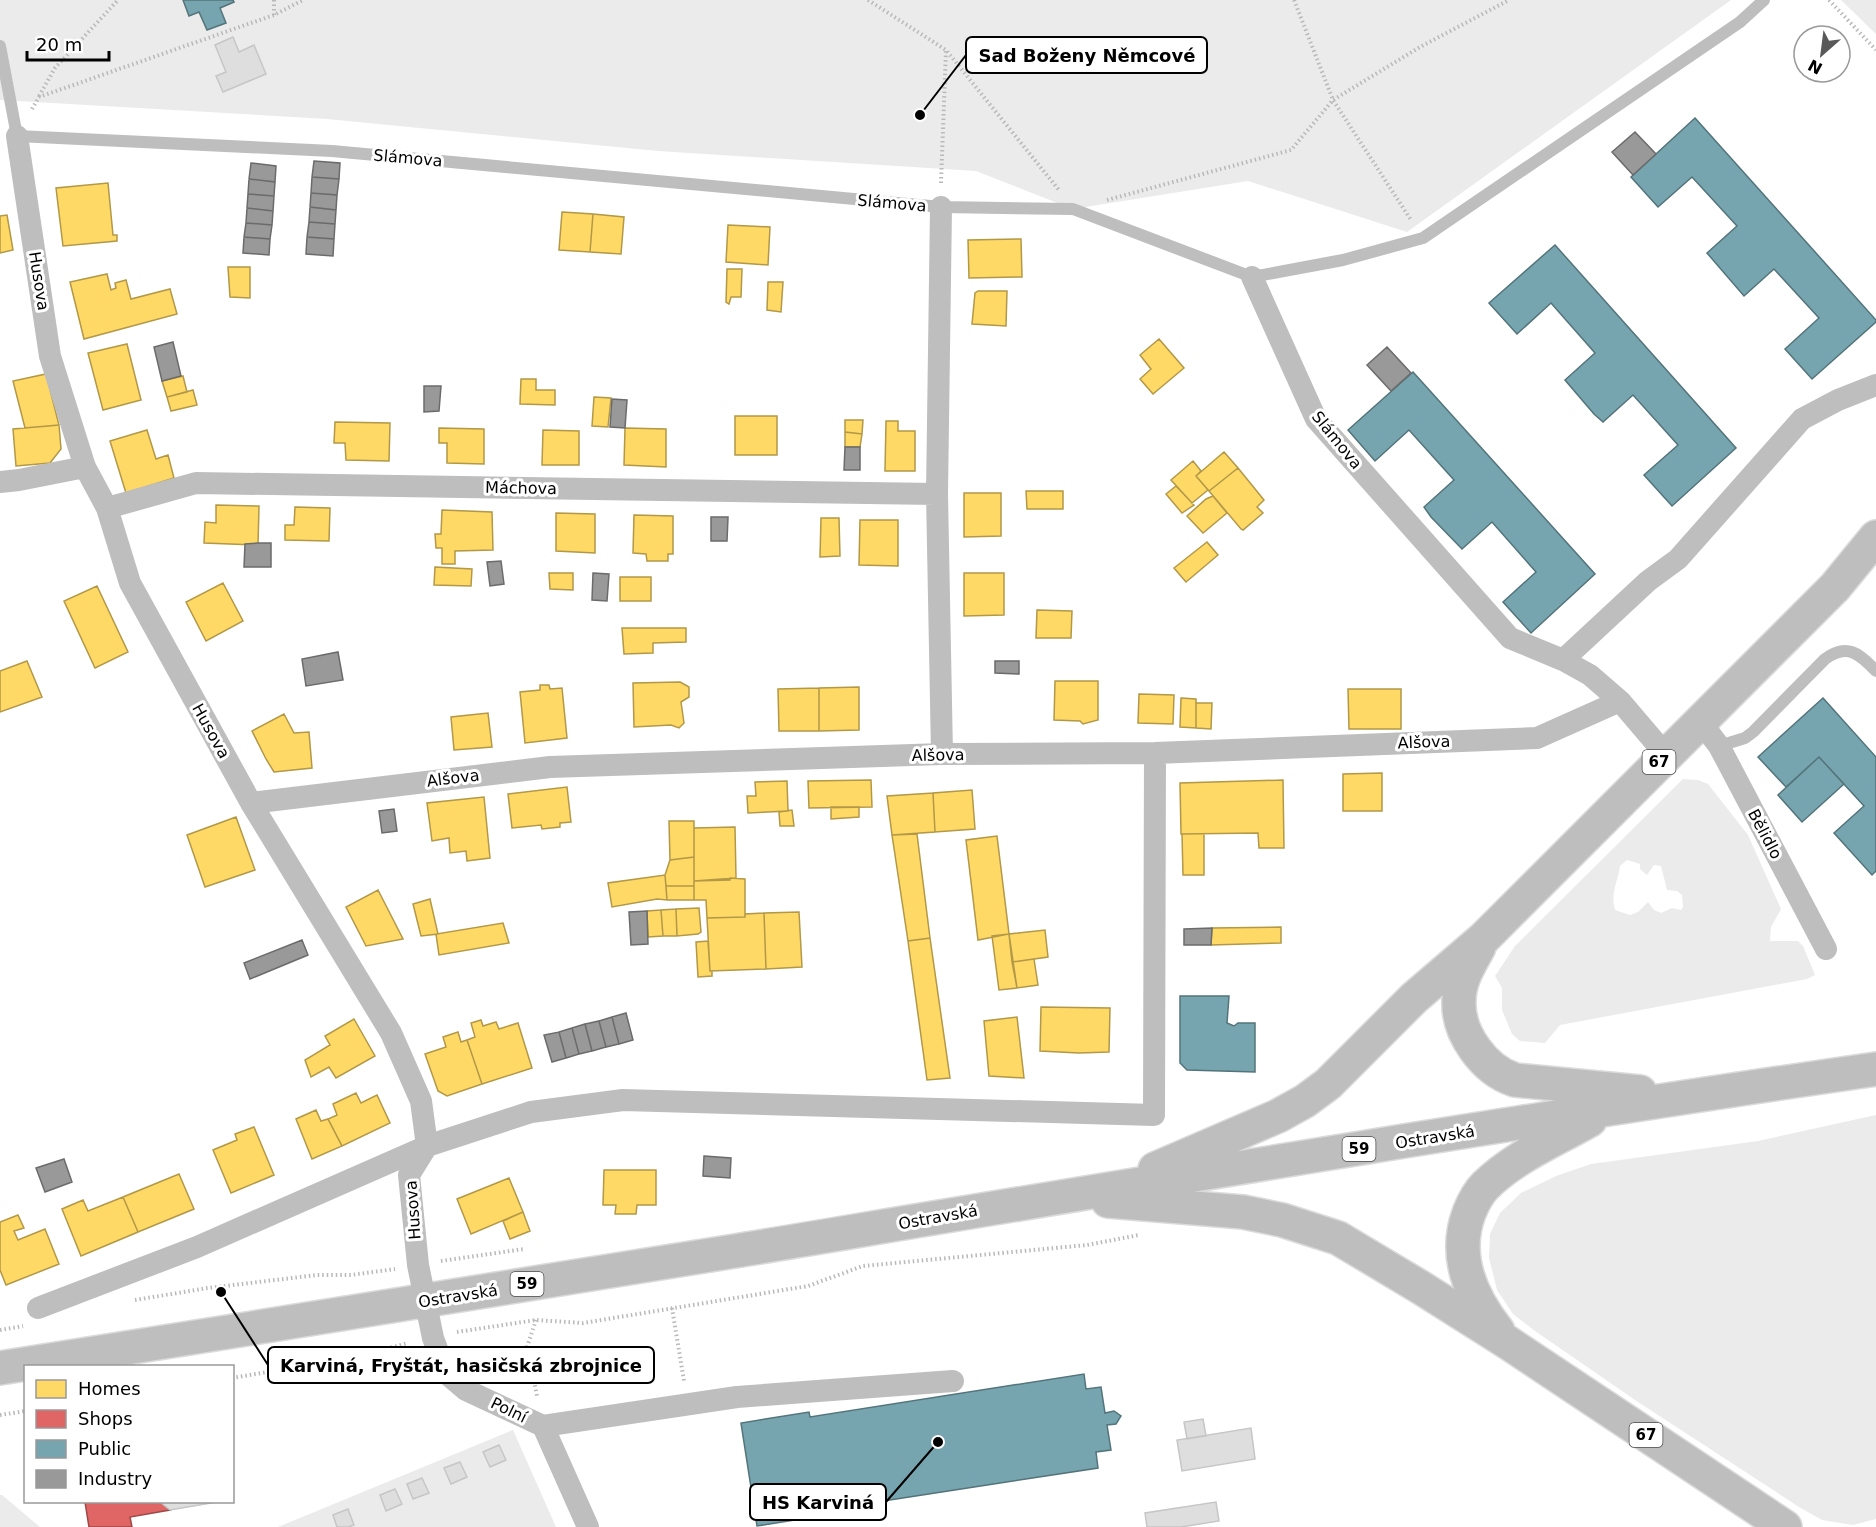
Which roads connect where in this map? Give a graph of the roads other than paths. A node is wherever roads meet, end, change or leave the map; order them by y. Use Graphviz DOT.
graph roads {
  1 [pos="1764,0"];
  2 [pos="0,46"];
  3 [pos="17,136"];
  4 [pos="940,207"];
  5 [pos="1252,277"];
  6 [pos="1876,385"];
  7 [pos="85,467"];
  8 [pos="0,482"];
  9 [pos="937,494"];
  10 [pos="107,507"];
  11 [pos="1876,537"];
  12 [pos="1876,571"];
  13 [pos="1835,587"];
  14 [pos="1563,660"];
  15 [pos="1876,671"];
  16 [pos="1620,701"];
  17 [pos="1709,733"];
  18 [pos="1155,753"];
  19 [pos="942,754"];
  20 [pos="1666,754"];
  21 [pos="251,803"];
  22 [pos="1484,938"];
  23 [pos="1826,950"];
  24 [pos="1876,1069"];
  25 [pos="1684,1097"];
  26 [pos="1609,1109"];
  27 [pos="427,1146"];
  28 [pos="1109,1188"];
  29 [pos="1054,1197"];
  30 [pos="426,1301"];
  31 [pos="35,1316"];
  32 [pos="1506,1342"];
  33 [pos="0,1368"];
  34 [pos="953,1381"];
  35 [pos="543,1426"];
  36 [pos="588,1527"];
  37 [pos="1785,1527"];
  1 -- 5 [label="lane"];
  2 -- 3 [label="lane"];
  3 -- 4 [label="lane, Slámova"];
  3 -- 7 [label="street, Husova"];
  4 -- 5 [label="lane, Slámova"];
  4 -- 9 [label="street"];
  5 -- 14 [label="street, Slámova"];
  6 -- 14 [label="street"];
  7 -- 8 [label="street"];
  7 -- 10 [label="street, Husova"];
  9 -- 10 [label="street, Máchova"];
  9 -- 19 [label="street"];
  10 -- 21 [label="street, Husova"];
  11 -- 13 [label="main road"];
  12 -- 13 [label="main road, 67"];
  13 -- 17 [label="main road, 67"];
  14 -- 16 [label="street, Slámova"];
  15 -- 17 [label="lane"];
  16 -- 18 [label="street, Alšova"];
  16 -- 20 [label="street, Slámova"];
  17 -- 20 [label="main road, 67"];
  17 -- 23 [label="street, Bělidlo"];
  18 -- 19 [label="street, Alšova"];
  18 -- 27 [label="street"];
  19 -- 21 [label="street, Alšova"];
  20 -- 22 [label="main road, 67"];
  21 -- 27 [label="street, Husova"];
  22 -- 25 [label="main road"];
  22 -- 28 [label="main road"];
  24 -- 25 [label="main road, Ostravská / 59"];
  25 -- 26 [label="main road, Ostravská / 59"];
  26 -- 28 [label="main road, Ostravská / 59"];
  26 -- 32 [label="main road"];
  27 -- 30 [label="street, Husova"];
  27 -- 31 [label="street"];
  28 -- 29 [label="main road, Ostravská / 59"];
  29 -- 30 [label="main road, Ostravská / 59"];
  29 -- 32 [label="main road"];
  30 -- 33 [label="main road, Ostravská / 59"];
  30 -- 35 [label="street, Polní"];
  32 -- 37 [label="main road, 67"];
  34 -- 35 [label="street"];
  35 -- 36 [label="street, Polní"];
}
